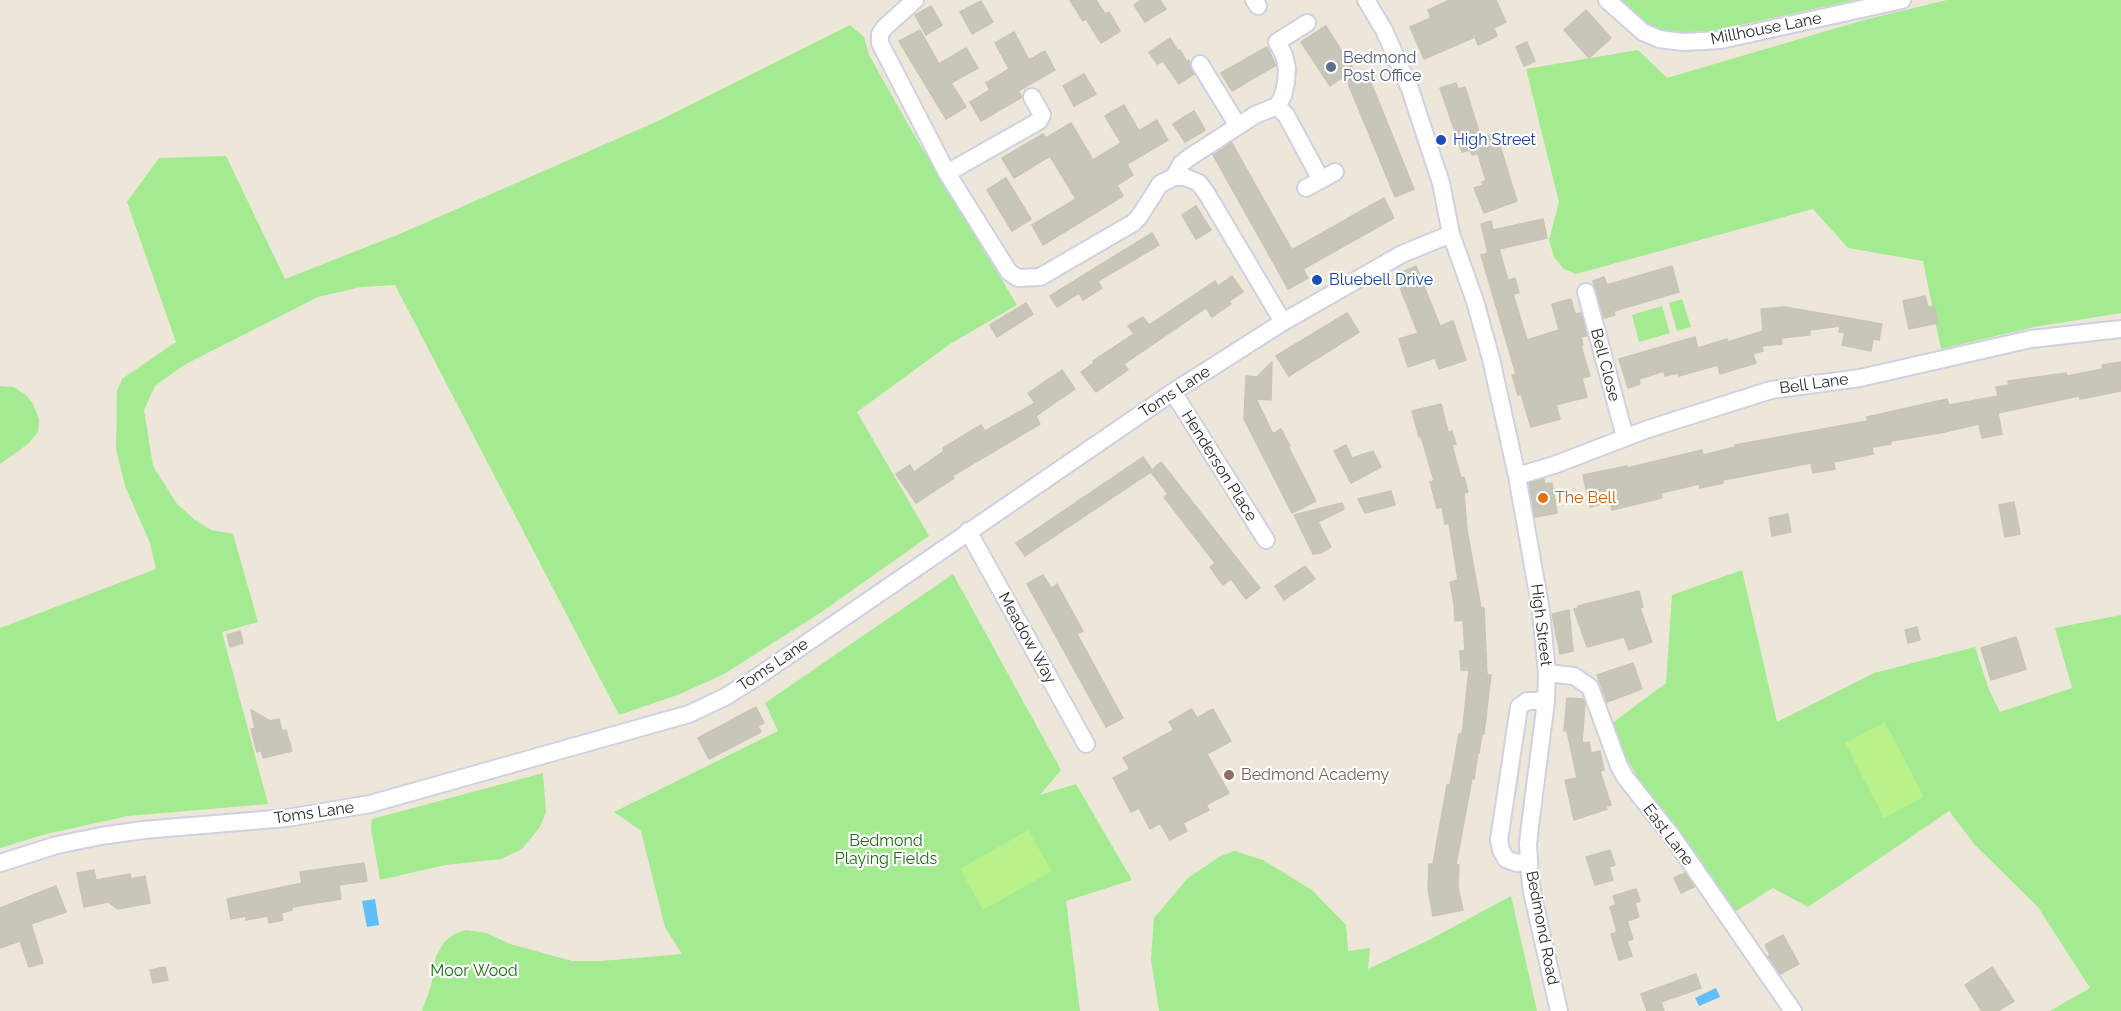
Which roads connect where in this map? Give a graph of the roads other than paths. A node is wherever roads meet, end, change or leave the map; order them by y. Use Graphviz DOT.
graph roads {
  1 [pos="915,0"];
  2 [pos="1366,0"];
  3 [pos="1607,0"];
  4 [pos="1902,0"];
  5 [pos="1307,23"];
  6 [pos="1200,64"];
  7 [pos="1032,98"];
  8 [pos="1277,106"];
  9 [pos="1238,126"];
  10 [pos="947,173"];
  11 [pos="1174,177"];
  12 [pos="1321,180"];
  13 [pos="1452,234"];
  14 [pos="1586,292"];
  15 [pos="1283,322"];
  16 [pos="2121,328"];
  17 [pos="1173,393"];
  18 [pos="1625,437"];
  19 [pos="1517,476"];
  20 [pos="968,531"];
  21 [pos="1266,540"];
  22 [pos="1547,673"];
  23 [pos="1546,701"];
  24 [pos="1086,744"];
  25 [pos="1529,862"];
  26 [pos="0,863"];
  27 [pos="1559,1011"];
  28 [pos="1793,1011"];
  1 -- 10 [label="street"];
  2 -- 13 [label="street, High Street"];
  3 -- 4 [label="street, Millhouse Lane"];
  5 -- 8 [label="street"];
  6 -- 9 [label="street"];
  7 -- 10 [label="street"];
  8 -- 9 [label="street"];
  8 -- 12 [label="street"];
  9 -- 11 [label="street"];
  10 -- 11 [label="street"];
  11 -- 15 [label="street"];
  13 -- 15 [label="street, Toms Lane"];
  13 -- 19 [label="street, High Street"];
  14 -- 18 [label="street, Bell Close"];
  15 -- 17 [label="street, Toms Lane"];
  16 -- 18 [label="street, Bell Lane"];
  17 -- 20 [label="street, Toms Lane"];
  17 -- 21 [label="street, Henderson Place"];
  18 -- 19 [label="street, Bell Lane"];
  19 -- 22 [label="street, High Street"];
  20 -- 24 [label="street, Meadow Way"];
  20 -- 26 [label="street, Toms Lane"];
  22 -- 23 [label="street, High Street"];
  22 -- 28 [label="street, East Lane"];
  23 -- 25 [label="street, Bedmond Road"];
  23 -- 25 [label="street"];
  25 -- 27 [label="street, Bedmond Road"];
}
